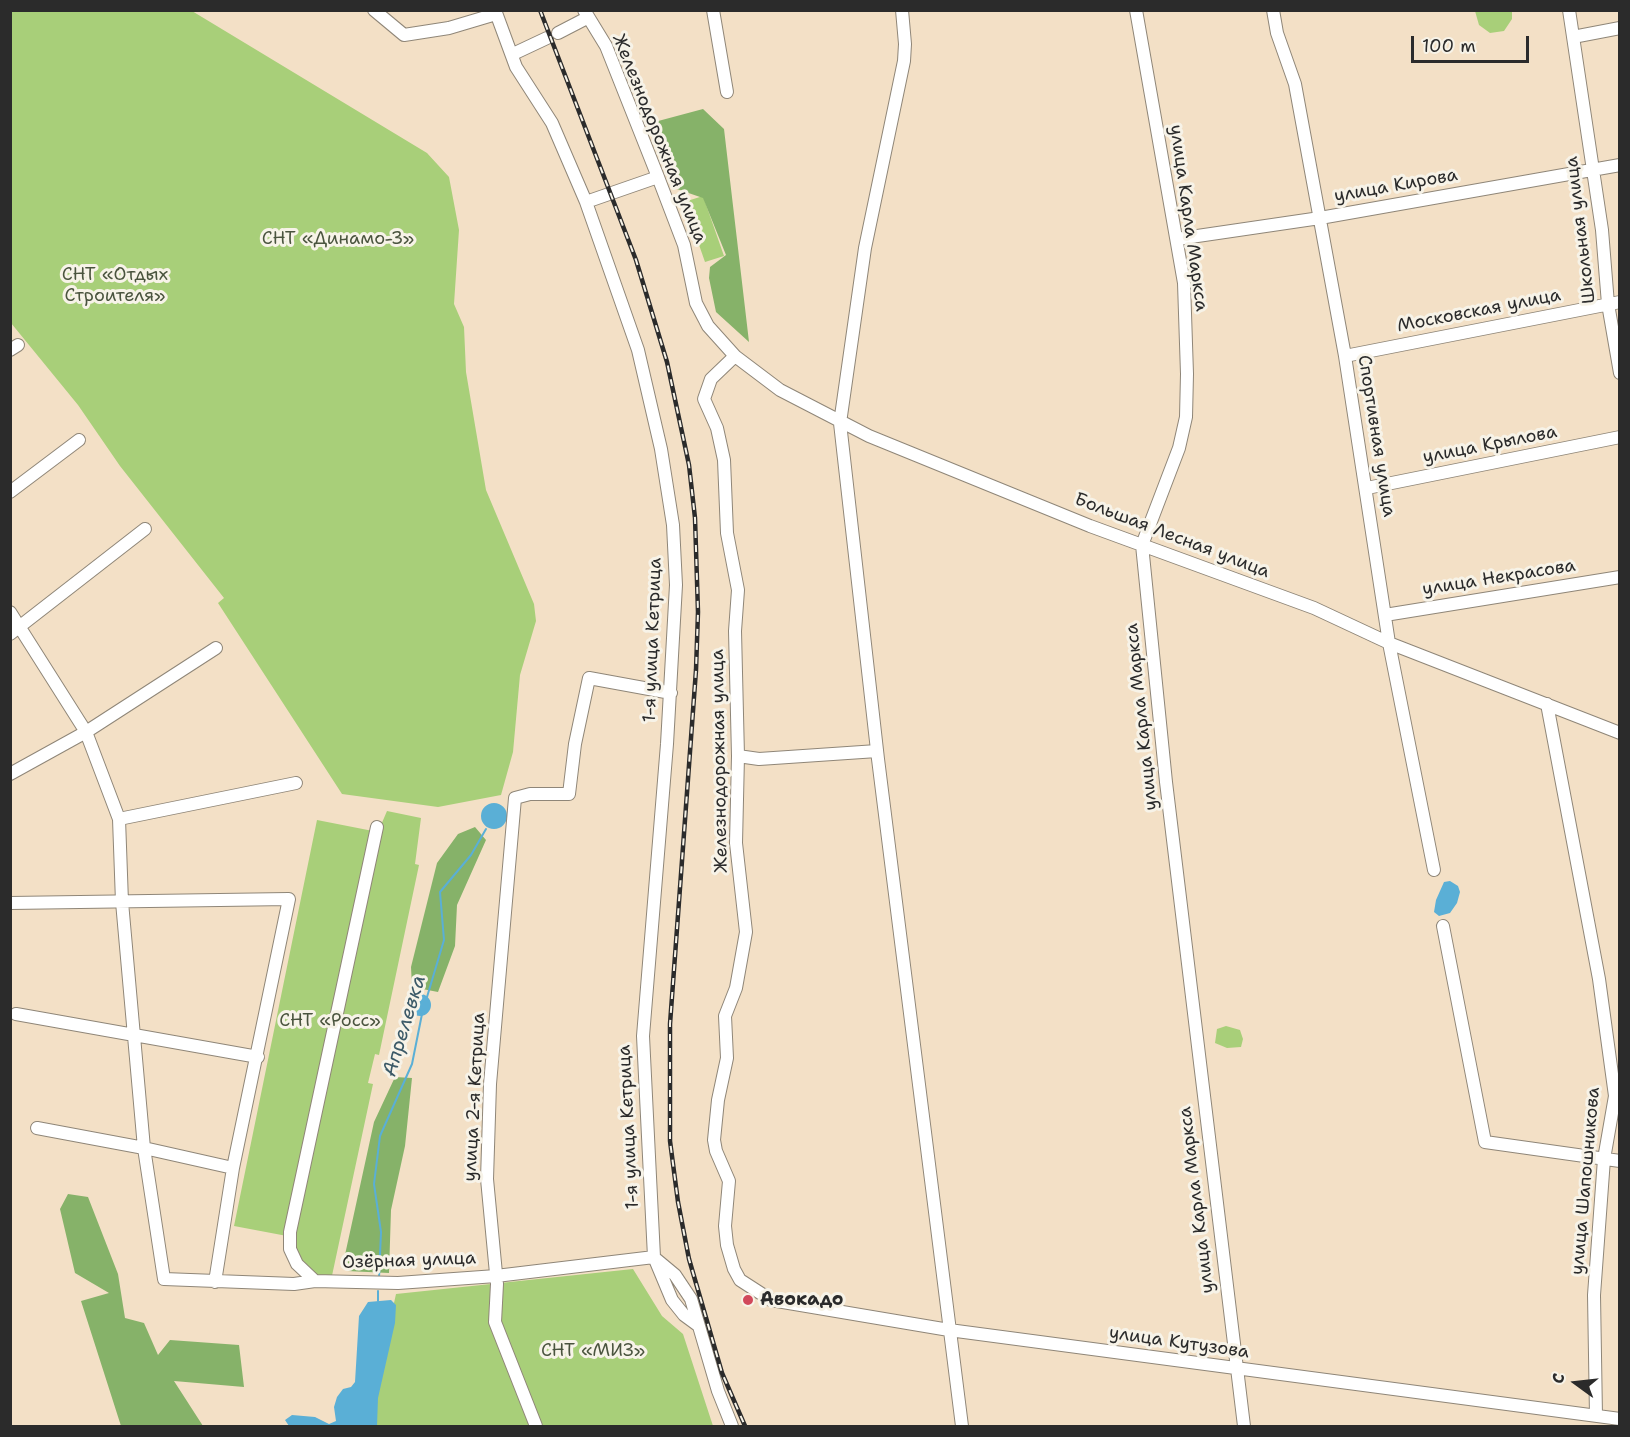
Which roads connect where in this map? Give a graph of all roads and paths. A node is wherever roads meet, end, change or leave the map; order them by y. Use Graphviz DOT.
graph roads {
  1 [pos="375,10"];
  2 [pos="713,10"];
  3 [pos="902,10"];
  4 [pos="1136,10"];
  5 [pos="1273,10"];
  6 [pos="1569,10"];
  7 [pos="496,12"];
  8 [pos="585,14"];
  9 [pos="1620,28"];
  10 [pos="1573,38"];
  11 [pos="513,54"];
  12 [pos="727,92"];
  13 [pos="1620,165"];
  14 [pos="1593,170"];
  15 [pos="658,177"];
  16 [pos="586,202"];
  17 [pos="1320,218"];
  18 [pos="1177,239"];
  19 [pos="1614,304"];
  20 [pos="726,346"];
  21 [pos="735,356"];
  22 [pos="1345,356"];
  23 [pos="1620,373"];
  24 [pos="840,423"];
  25 [pos="1620,437"];
  26 [pos="79,440"];
  27 [pos="1367,488"];
  28 [pos="10,492"];
  29 [pos="145,529"];
  30 [pos="1142,545"];
  31 [pos="1620,577"];
  32 [pos="10,612"];
  33 [pos="1385,615"];
  34 [pos="21,627"];
  35 [pos="10,634"];
  36 [pos="1389,642"];
  37 [pos="216,648"];
  38 [pos="670,693"];
  39 [pos="1547,704"];
  40 [pos="86,732"];
  41 [pos="1620,733"];
  42 [pos="877,751"];
  43 [pos="738,756"];
  44 [pos="10,774"];
  45 [pos="296,783"];
  46 [pos="119,819"];
  47 [pos="377,827"];
  48 [pos="1434,870"];
  49 [pos="122,902"];
  50 [pos="10,903"];
  51 [pos="1443,926"];
  52 [pos="16,1014"];
  53 [pos="136,1034"];
  54 [pos="258,1057"];
  55 [pos="37,1128"];
  56 [pos="144,1148"];
  57 [pos="1604,1159"];
  58 [pos="1620,1161"];
  59 [pos="233,1168"];
  60 [pos="654,1257"];
  61 [pos="496,1276"];
  62 [pos="740,1280"];
  63 [pos="315,1281"];
  64 [pos="215,1282"];
  65 [pos="949,1330"];
  66 [pos="1236,1369"];
  67 [pos="1596,1416"];
  68 [pos="1620,1419"];
  69 [pos="536,1426"];
  70 [pos="731,1426"];
  71 [pos="962,1426"];
  72 [pos="1244,1426"];
  1 -- 7 [label="street"];
  2 -- 12 [label="street"];
  3 -- 24 [label="street"];
  4 -- 18 [label="street, улица Карла Маркса"];
  5 -- 17 [label="street, Спортивная улица"];
  6 -- 10 [label="street, Школьная улица"];
  7 -- 11 [label="street, 1-я улица Кетрица"];
  8 -- 11 [label="street"];
  8 -- 15 [label="street, Железнодорожная улица"];
  9 -- 10 [label="street"];
  10 -- 14 [label="street, Школьная улица"];
  11 -- 16 [label="street, 1-я улица Кетрица"];
  13 -- 14 [label="street, улица Кирова"];
  14 -- 17 [label="street, улица Кирова"];
  14 -- 19 [label="street, Школьная улица"];
  15 -- 16 [label="street"];
  15 -- 20 [label="street, Железнодорожная улица"];
  16 -- 38 [label="street, 1-я улица Кетрица"];
  17 -- 18 [label="street, улица Кирова"];
  17 -- 22 [label="street, Спортивная улица"];
  18 -- 30 [label="street, улица Карла Маркса"];
  19 -- 22 [label="street, Московская улица"];
  19 -- 23 [label="street, Школьная улица"];
  20 -- 21 [label="street, Большая Лесная улица"];
  21 -- 24 [label="street, Большая Лесная улица"];
  21 -- 43 [label="street, Железнодорожная улица"];
  22 -- 27 [label="street, Спортивная улица"];
  24 -- 30 [label="street, Большая Лесная улица"];
  24 -- 42 [label="street"];
  25 -- 27 [label="street, улица Крылова"];
  26 -- 28 [label="street"];
  27 -- 33 [label="street, Спортивная улица"];
  29 -- 34 [label="street"];
  30 -- 36 [label="street, Большая Лесная улица"];
  30 -- 66 [label="street, улица Карла Маркса"];
  31 -- 33 [label="street, улица Некрасова"];
  32 -- 34 [label="street"];
  33 -- 36 [label="street, Спортивная улица"];
  34 -- 35 [label="street"];
  34 -- 40 [label="street"];
  36 -- 39 [label="street, Большая Лесная улица"];
  36 -- 48 [label="street, Спортивная улица"];
  37 -- 40 [label="street"];
  38 -- 60 [label="street, 1-я улица Кетрица"];
  38 -- 61 [label="street, улица 2-я Кетрица"];
  39 -- 41 [label="street, Большая Лесная улица"];
  39 -- 57 [label="street, улица Шапошникова"];
  40 -- 44 [label="street"];
  40 -- 46 [label="street"];
  42 -- 43 [label="street"];
  42 -- 65 [label="street"];
  43 -- 62 [label="street, Железнодорожная улица"];
  45 -- 46 [label="street"];
  46 -- 49 [label="street"];
  47 -- 63 [label="street"];
  49 -- 50 [label="street"];
  49 -- 53 [label="street"];
  49 -- 54 [label="street"];
  51 -- 57 [label="street"];
  52 -- 53 [label="street"];
  53 -- 54 [label="street"];
  53 -- 56 [label="street"];
  54 -- 59 [label="street"];
  55 -- 56 [label="street"];
  56 -- 59 [label="street"];
  56 -- 64 [label="street, Озёрная улица"];
  57 -- 58 [label="street"];
  57 -- 67 [label="street, улица Шапошникова"];
  59 -- 64 [label="street"];
  60 -- 61 [label="street, Озёрная улица"];
  60 -- 70 [label="street"];
  61 -- 63 [label="street, Озёрная улица"];
  61 -- 69 [label="street, улица 2-я Кетрица"];
  62 -- 65 [label="street, улица Кутузова"];
  63 -- 64 [label="street, Озёрная улица"];
  65 -- 66 [label="street, улица Кутузова"];
  65 -- 71 [label="street"];
  66 -- 67 [label="street, улица Кутузова"];
  66 -- 72 [label="street, улица Карла Маркса"];
  67 -- 68 [label="street, улица Кутузова"];
}
